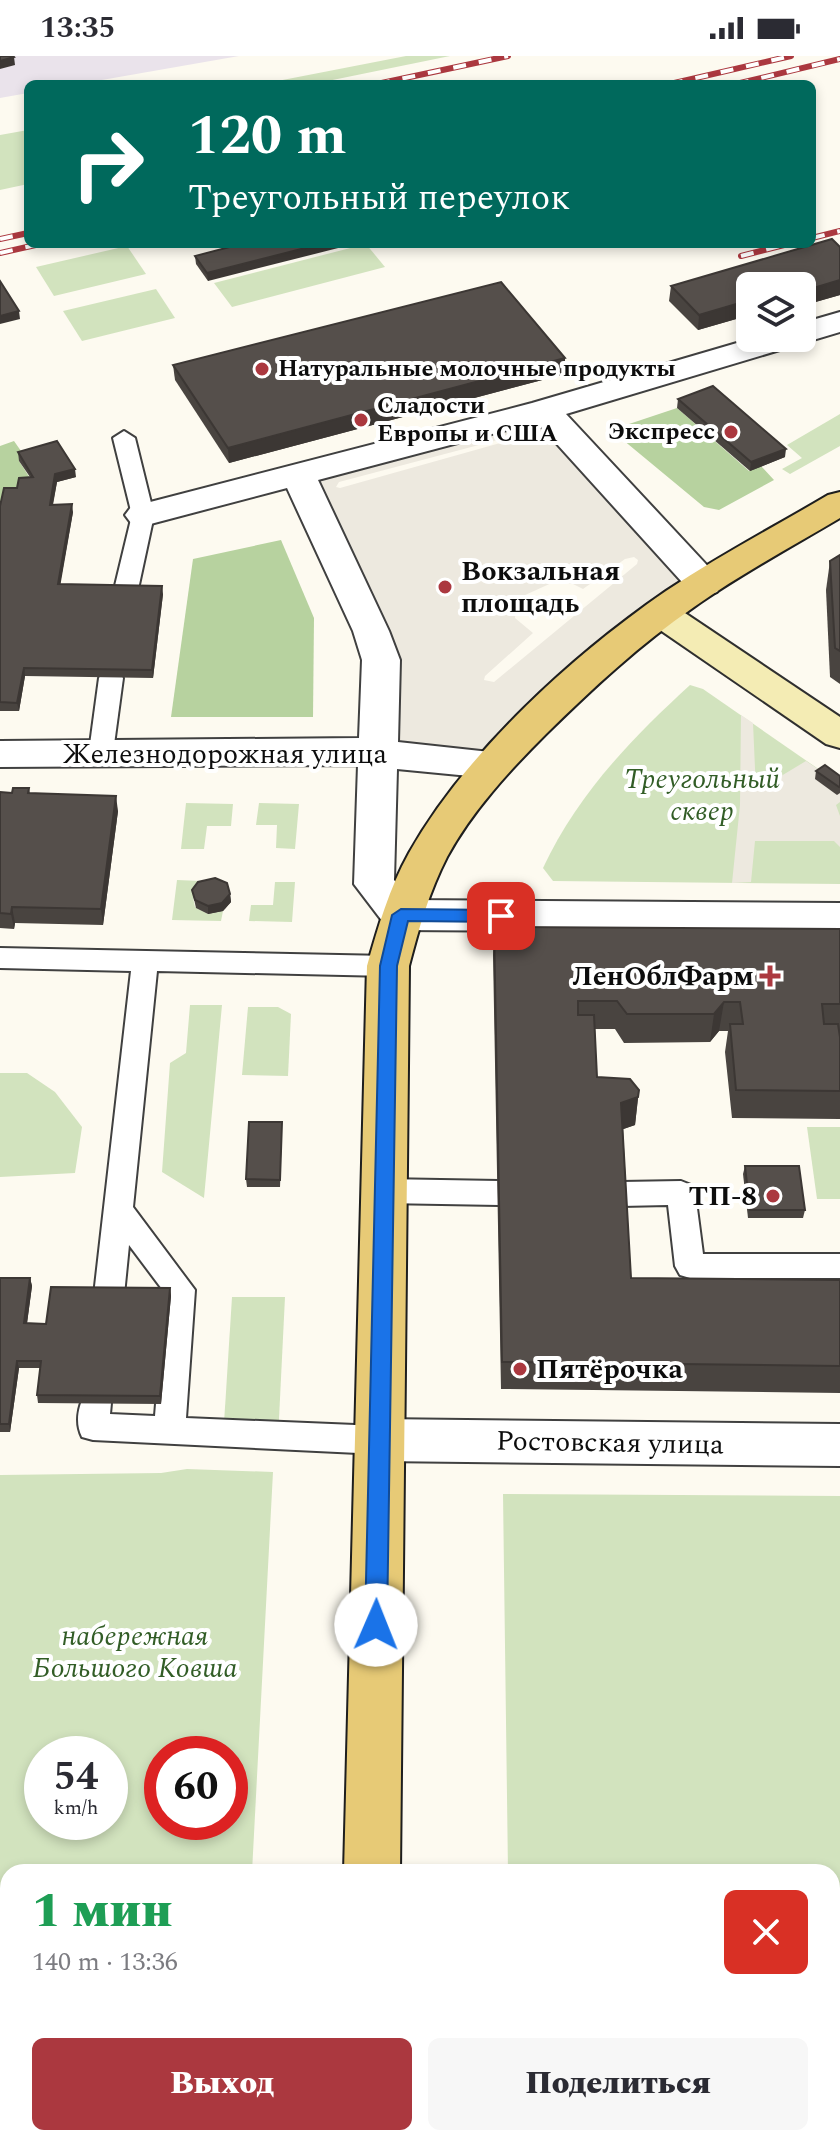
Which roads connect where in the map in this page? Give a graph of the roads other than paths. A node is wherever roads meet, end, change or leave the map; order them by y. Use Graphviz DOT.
graph roads {
  1 [pos="840,322"];
  2 [pos="816,330"];
  3 [pos="741,352"];
  4 [pos="544,410"];
  5 [pos="124,438"];
  6 [pos="298,475"];
  7 [pos="840,503"];
  8 [pos="143,515"];
  9 [pos="704,584"];
  10 [pos="125,594"];
  11 [pos="660,613"];
  12 [pos="111,678"];
  13 [pos="840,735"];
  14 [pos="101,752"];
  15 [pos="379,752"];
  16 [pos="0,754"];
  17 [pos="490,765"];
  18 [pos="401,915"];
  19 [pos="840,918"];
  20 [pos="0,958"];
  21 [pos="145,961"];
  22 [pos="388,966"];
  23 [pos="383,1191"];
  24 [pos="499,1193"];
  25 [pos="621,1194"];
  26 [pos="118,1209"];
  27 [pos="840,1266"];
  28 [pos="109,1295"];
  29 [pos="96,1403"];
  30 [pos="170,1430"];
  31 [pos="379,1440"];
  32 [pos="840,1445"];
  33 [pos="372,1864"];
  1 -- 2 [label="street"];
  3 -- 4 [label="street"];
  4 -- 6 [label="street"];
  4 -- 9 [label="street"];
  5 -- 8 [label="lane"];
  6 -- 8 [label="street"];
  6 -- 15 [label="street"];
  7 -- 9 [label="main road"];
  8 -- 10 [label="lane"];
  9 -- 11 [label="main road"];
  11 -- 13 [label="street"];
  11 -- 17 [label="main road"];
  12 -- 14 [label="lane"];
  14 -- 15 [label="street, Железнодорожная улица"];
  14 -- 16 [label="street, Железнодорожная улица"];
  15 -- 17 [label="street, Железнодорожная улица"];
  15 -- 18 [label="street"];
  17 -- 18 [label="main road"];
  18 -- 19 [label="street"];
  18 -- 22 [label="main road"];
  20 -- 21 [label="lane"];
  21 -- 22 [label="lane"];
  21 -- 26 [label="lane"];
  22 -- 23 [label="main road"];
  23 -- 24 [label="lane"];
  23 -- 31 [label="main road"];
  25 -- 27 [label="lane"];
  26 -- 28 [label="lane"];
  26 -- 30 [label="lane"];
  29 -- 30 [label="lane"];
  30 -- 31 [label="lane"];
  31 -- 32 [label="street, Ростовская улица"];
  31 -- 33 [label="main road"];
}
